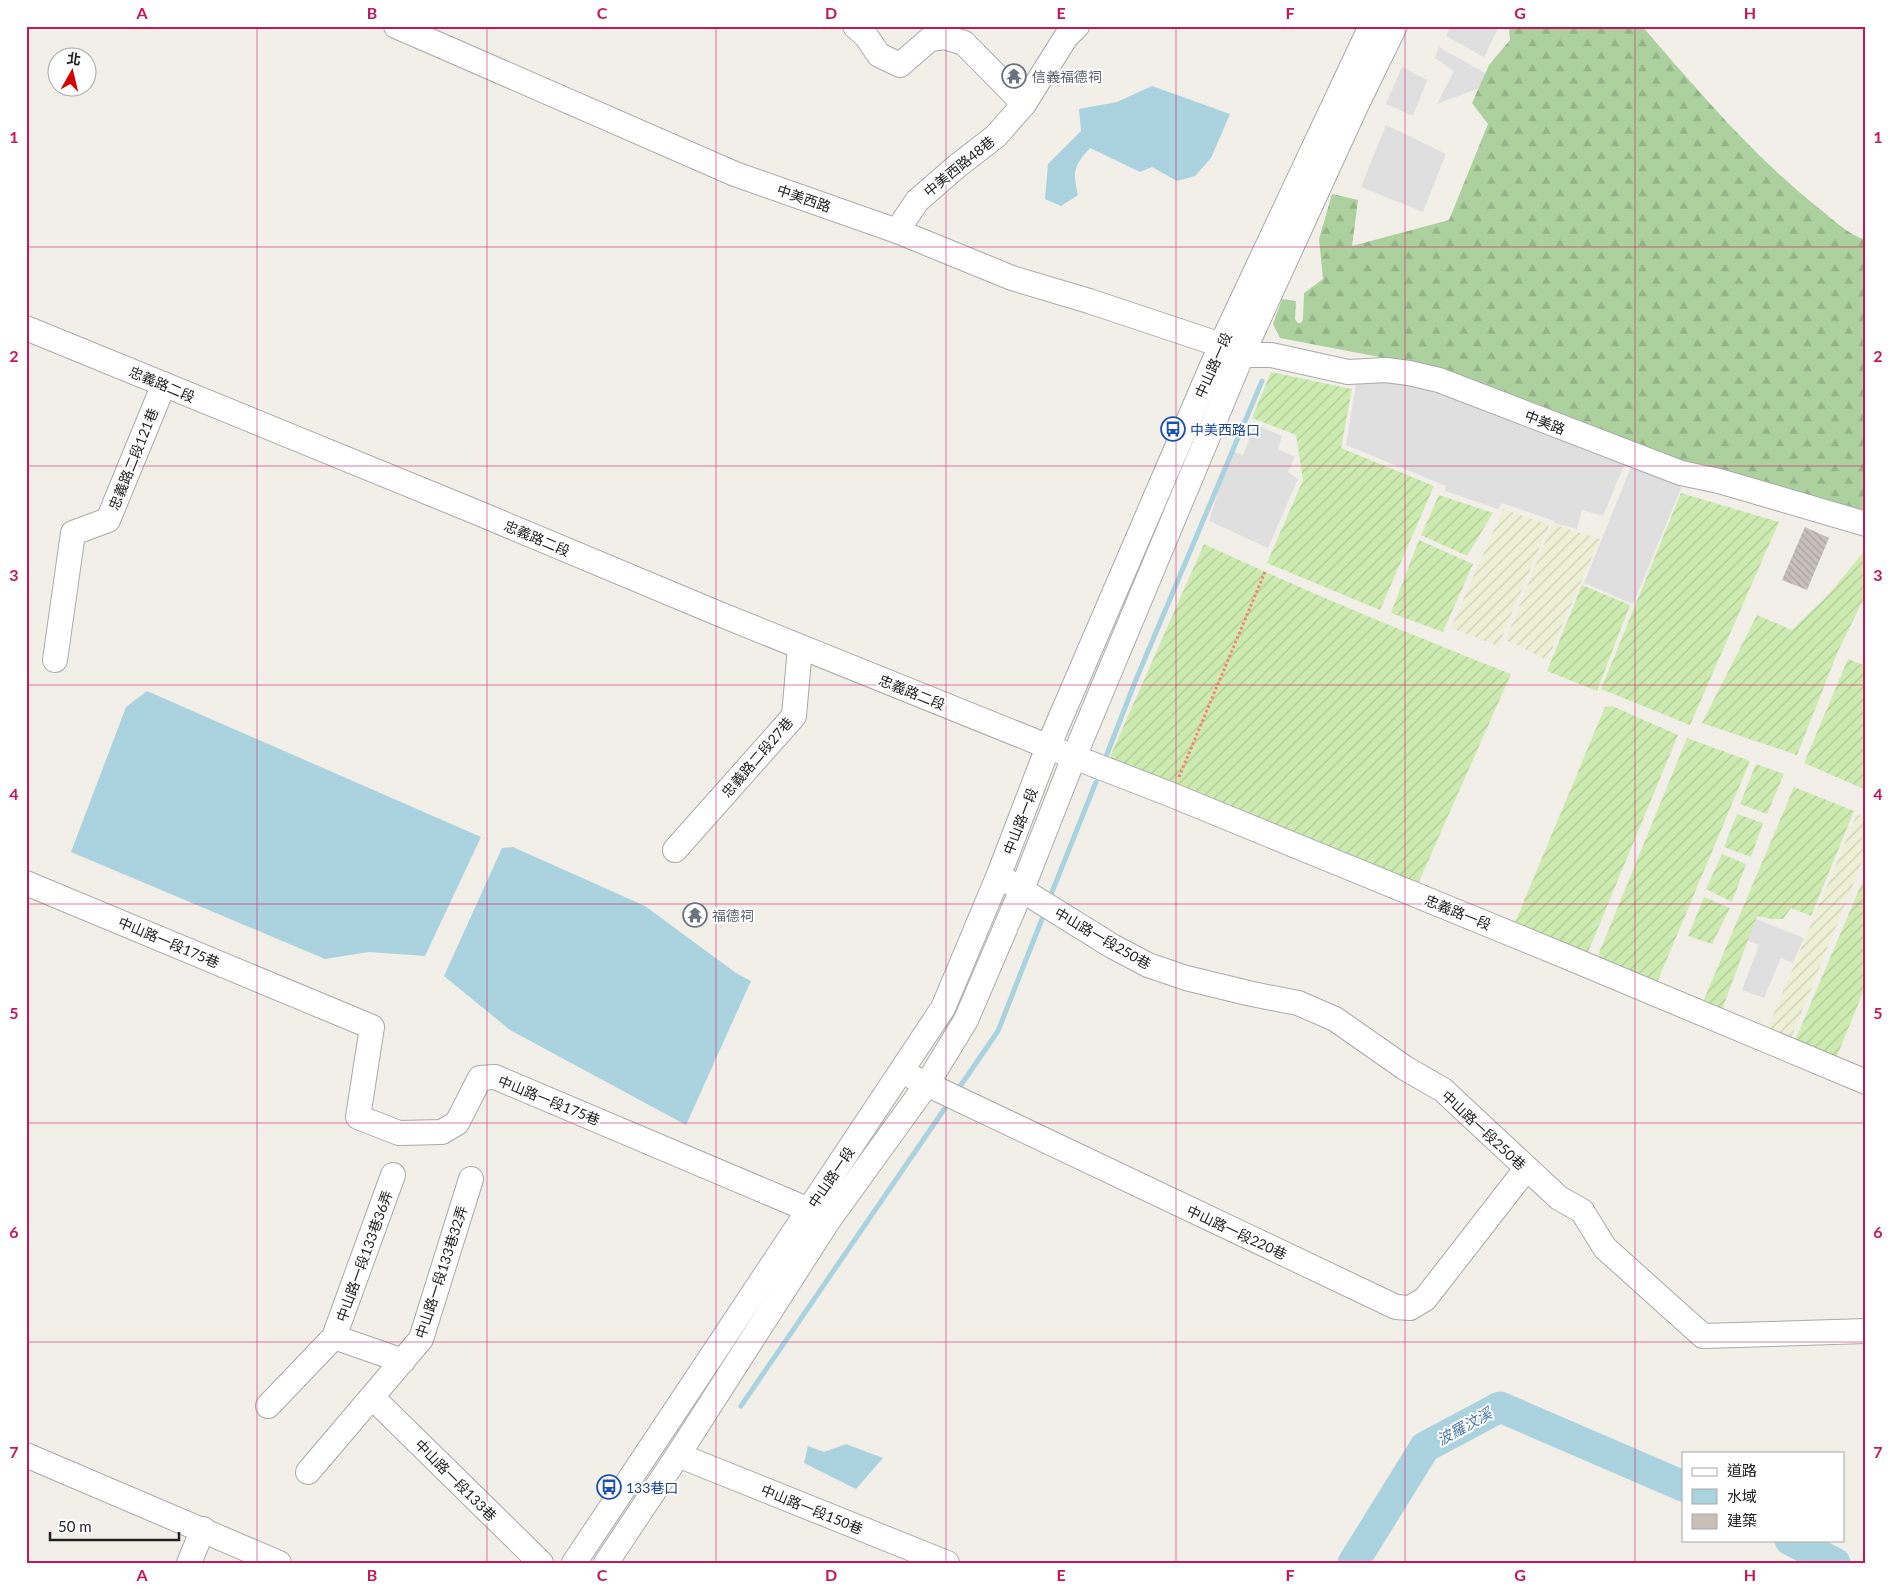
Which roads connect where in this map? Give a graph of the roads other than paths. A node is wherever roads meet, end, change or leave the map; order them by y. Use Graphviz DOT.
graph roads {
  1 [pos="396,26"];
  2 [pos="855,26"];
  3 [pos="1077,26"];
  4 [pos="1371,26"];
  5 [pos="1395,26"];
  6 [pos="964,34"];
  7 [pos="1347,101"];
  8 [pos="1024,104"];
  9 [pos="897,231"];
  10 [pos="26,328"];
  11 [pos="1221,345"];
  12 [pos="1242,354"];
  13 [pos="164,384"];
  14 [pos="1866,524"];
  15 [pos="800,647"];
  16 [pos="55,660"];
  17 [pos="1048,747"];
  18 [pos="1074,757"];
  19 [pos="675,850"];
  20 [pos="998,877"];
  21 [pos="26,883"];
  22 [pos="1022,889"];
  23 [pos="901,1072"];
  24 [pos="1866,1082"];
  25 [pos="927,1084"];
  26 [pos="1526,1169"];
  27 [pos="393,1175"];
  28 [pos="471,1179"];
  29 [pos="818,1215"];
  30 [pos="1866,1331"];
  31 [pos="334,1337"];
  32 [pos="403,1361"];
  33 [pos="372,1397"];
  34 [pos="268,1406"];
  35 [pos="678,1454"];
  36 [pos="26,1455"];
  37 [pos="308,1472"];
  38 [pos="203,1529"];
  39 [pos="189,1563"];
  40 [pos="279,1563"];
  41 [pos="541,1563"];
  42 [pos="574,1563"];
  43 [pos="606,1563"];
  44 [pos="946,1563"];
  1 -- 9 [label="street, 中美西路"];
  2 -- 6 [label="street"];
  3 -- 8 [label="street, 中美西路48巷"];
  4 -- 7 [label="street, 中山路一段"];
  5 -- 7 [label="street, 中山路一段"];
  6 -- 8 [label="street"];
  7 -- 11 [label="street, 中山路一段"];
  7 -- 12 [label="street, 中山路一段"];
  8 -- 9 [label="street, 中美西路48巷"];
  9 -- 11 [label="street, 中美西路"];
  10 -- 13 [label="street, 忠義路二段"];
  11 -- 12 [label="street, 中美路"];
  11 -- 17 [label="street, 中山路一段"];
  12 -- 14 [label="street, 中美路"];
  12 -- 18 [label="street, 中山路一段"];
  13 -- 15 [label="street, 忠義路二段"];
  13 -- 16 [label="street, 忠義路二段121巷"];
  15 -- 17 [label="street, 忠義路二段"];
  15 -- 19 [label="street, 忠義路二段27巷"];
  17 -- 18 [label="street, 忠義路一段"];
  17 -- 20 [label="street, 中山路一段"];
  18 -- 22 [label="street, 中山路一段"];
  18 -- 24 [label="street, 忠義路一段"];
  20 -- 22 [label="street, 中山路一段250巷"];
  20 -- 23 [label="street, 中山路一段"];
  21 -- 29 [label="street, 中山路一段175巷"];
  22 -- 25 [label="street, 中山路一段"];
  22 -- 26 [label="street, 中山路一段250巷"];
  23 -- 25 [label="street, 中山路一段220巷"];
  23 -- 29 [label="street, 中山路一段"];
  25 -- 26 [label="street, 中山路一段220巷"];
  25 -- 29 [label="street, 中山路一段"];
  26 -- 30 [label="street, 中山路一段250巷"];
  27 -- 31 [label="street, 中山路一段133巷36弄"];
  28 -- 32 [label="street, 中山路一段133巷32弄"];
  29 -- 35 [label="street, 中山路一段"];
  29 -- 42 [label="street, 中山路一段"];
  31 -- 32 [label="street"];
  31 -- 34 [label="street"];
  32 -- 33 [label="street, 中山路一段133巷32弄"];
  33 -- 37 [label="street, 中山路一段133巷32弄"];
  33 -- 41 [label="street, 中山路一段133巷"];
  35 -- 43 [label="street, 中山路一段"];
  35 -- 44 [label="street, 中山路一段150巷"];
  36 -- 38 [label="street"];
  38 -- 39 [label="street"];
  38 -- 40 [label="street"];
}
